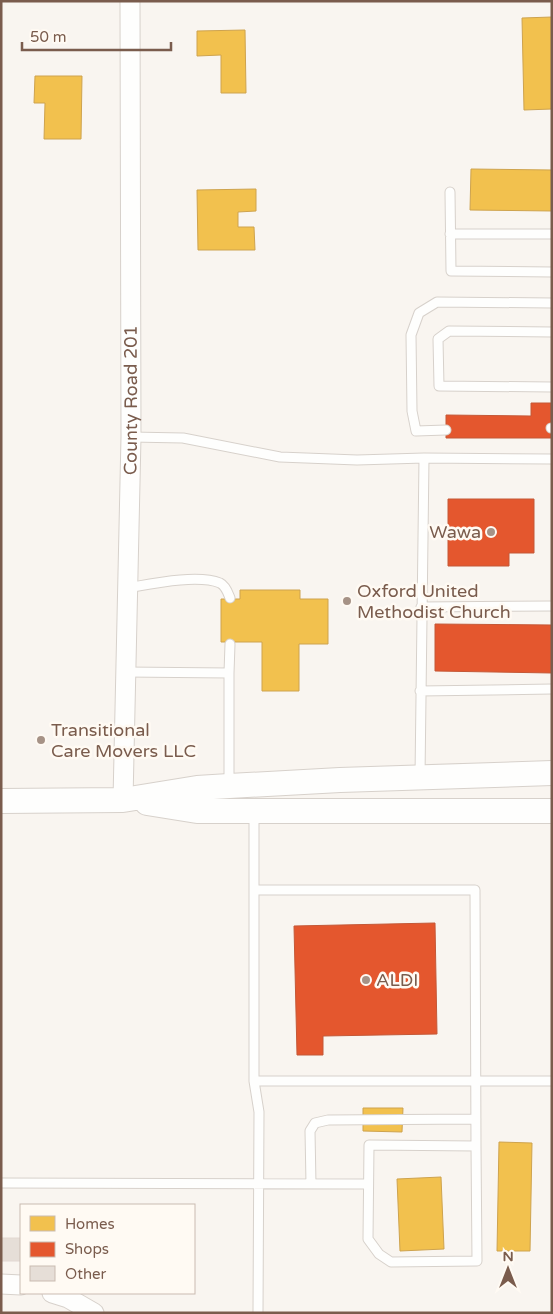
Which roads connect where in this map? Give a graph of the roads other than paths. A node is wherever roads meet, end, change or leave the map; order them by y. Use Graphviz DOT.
graph roads {
  1 [pos="130,1"];
  2 [pos="450,192"];
  3 [pos="450,234"];
  4 [pos="552,234"];
  5 [pos="552,272"];
  6 [pos="552,303"];
  7 [pos="552,332"];
  8 [pos="552,387"];
  9 [pos="446,430"];
  10 [pos="130,437"];
  11 [pos="424,458"];
  12 [pos="552,459"];
  13 [pos="127,588"];
  14 [pos="230,598"];
  15 [pos="552,606"];
  16 [pos="422,607"];
  17 [pos="230,644"];
  18 [pos="125,672"];
  19 [pos="229,674"];
  20 [pos="552,689"];
  21 [pos="420,691"];
  22 [pos="552,773"];
  23 [pos="420,777"];
  24 [pos="229,786"];
  25 [pos="123,800"];
  26 [pos="1,801"];
  27 [pos="254,810"];
  28 [pos="552,811"];
  29 [pos="254,890"];
  30 [pos="254,1081"];
  31 [pos="476,1081"];
  32 [pos="552,1081"];
  33 [pos="476,1119"];
  34 [pos="476,1146"];
  35 [pos="1,1183"];
  36 [pos="259,1184"];
  37 [pos="311,1184"];
  38 [pos="368,1184"];
  39 [pos="1,1284"];
  40 [pos="20,1285"];
  41 [pos="55,1294"];
  42 [pos="94,1313"];
  43 [pos="258,1313"];
  1 -- 10 [label="street, County Road 201"];
  2 -- 3 [label="lane"];
  3 -- 4 [label="lane"];
  3 -- 5 [label="lane"];
  6 -- 9 [label="lane"];
  7 -- 8 [label="lane"];
  10 -- 11 [label="lane"];
  10 -- 13 [label="street, County Road 201"];
  11 -- 12 [label="lane"];
  11 -- 16 [label="lane"];
  13 -- 14 [label="lane"];
  13 -- 18 [label="street, County Road 201"];
  15 -- 16 [label="lane"];
  16 -- 21 [label="lane"];
  17 -- 19 [label="lane"];
  18 -- 19 [label="lane"];
  18 -- 25 [label="street, County Road 201"];
  19 -- 24 [label="lane"];
  20 -- 21 [label="lane"];
  21 -- 23 [label="lane"];
  22 -- 23 [label="street"];
  23 -- 24 [label="street"];
  24 -- 25 [label="street"];
  25 -- 26 [label="street"];
  25 -- 27 [label="street"];
  27 -- 28 [label="street"];
  27 -- 29 [label="lane"];
  29 -- 30 [label="lane"];
  29 -- 31 [label="lane"];
  30 -- 31 [label="lane"];
  30 -- 36 [label="lane"];
  31 -- 32 [label="lane"];
  31 -- 33 [label="lane"];
  33 -- 34 [label="lane"];
  33 -- 37 [label="lane"];
  34 -- 38 [label="lane"];
  34 -- 38 [label="lane"];
  35 -- 36 [label="lane"];
  36 -- 37 [label="lane"];
  36 -- 43 [label="lane"];
  37 -- 38 [label="lane"];
  39 -- 40 [label="street"];
  41 -- 42 [label="street"];
}
